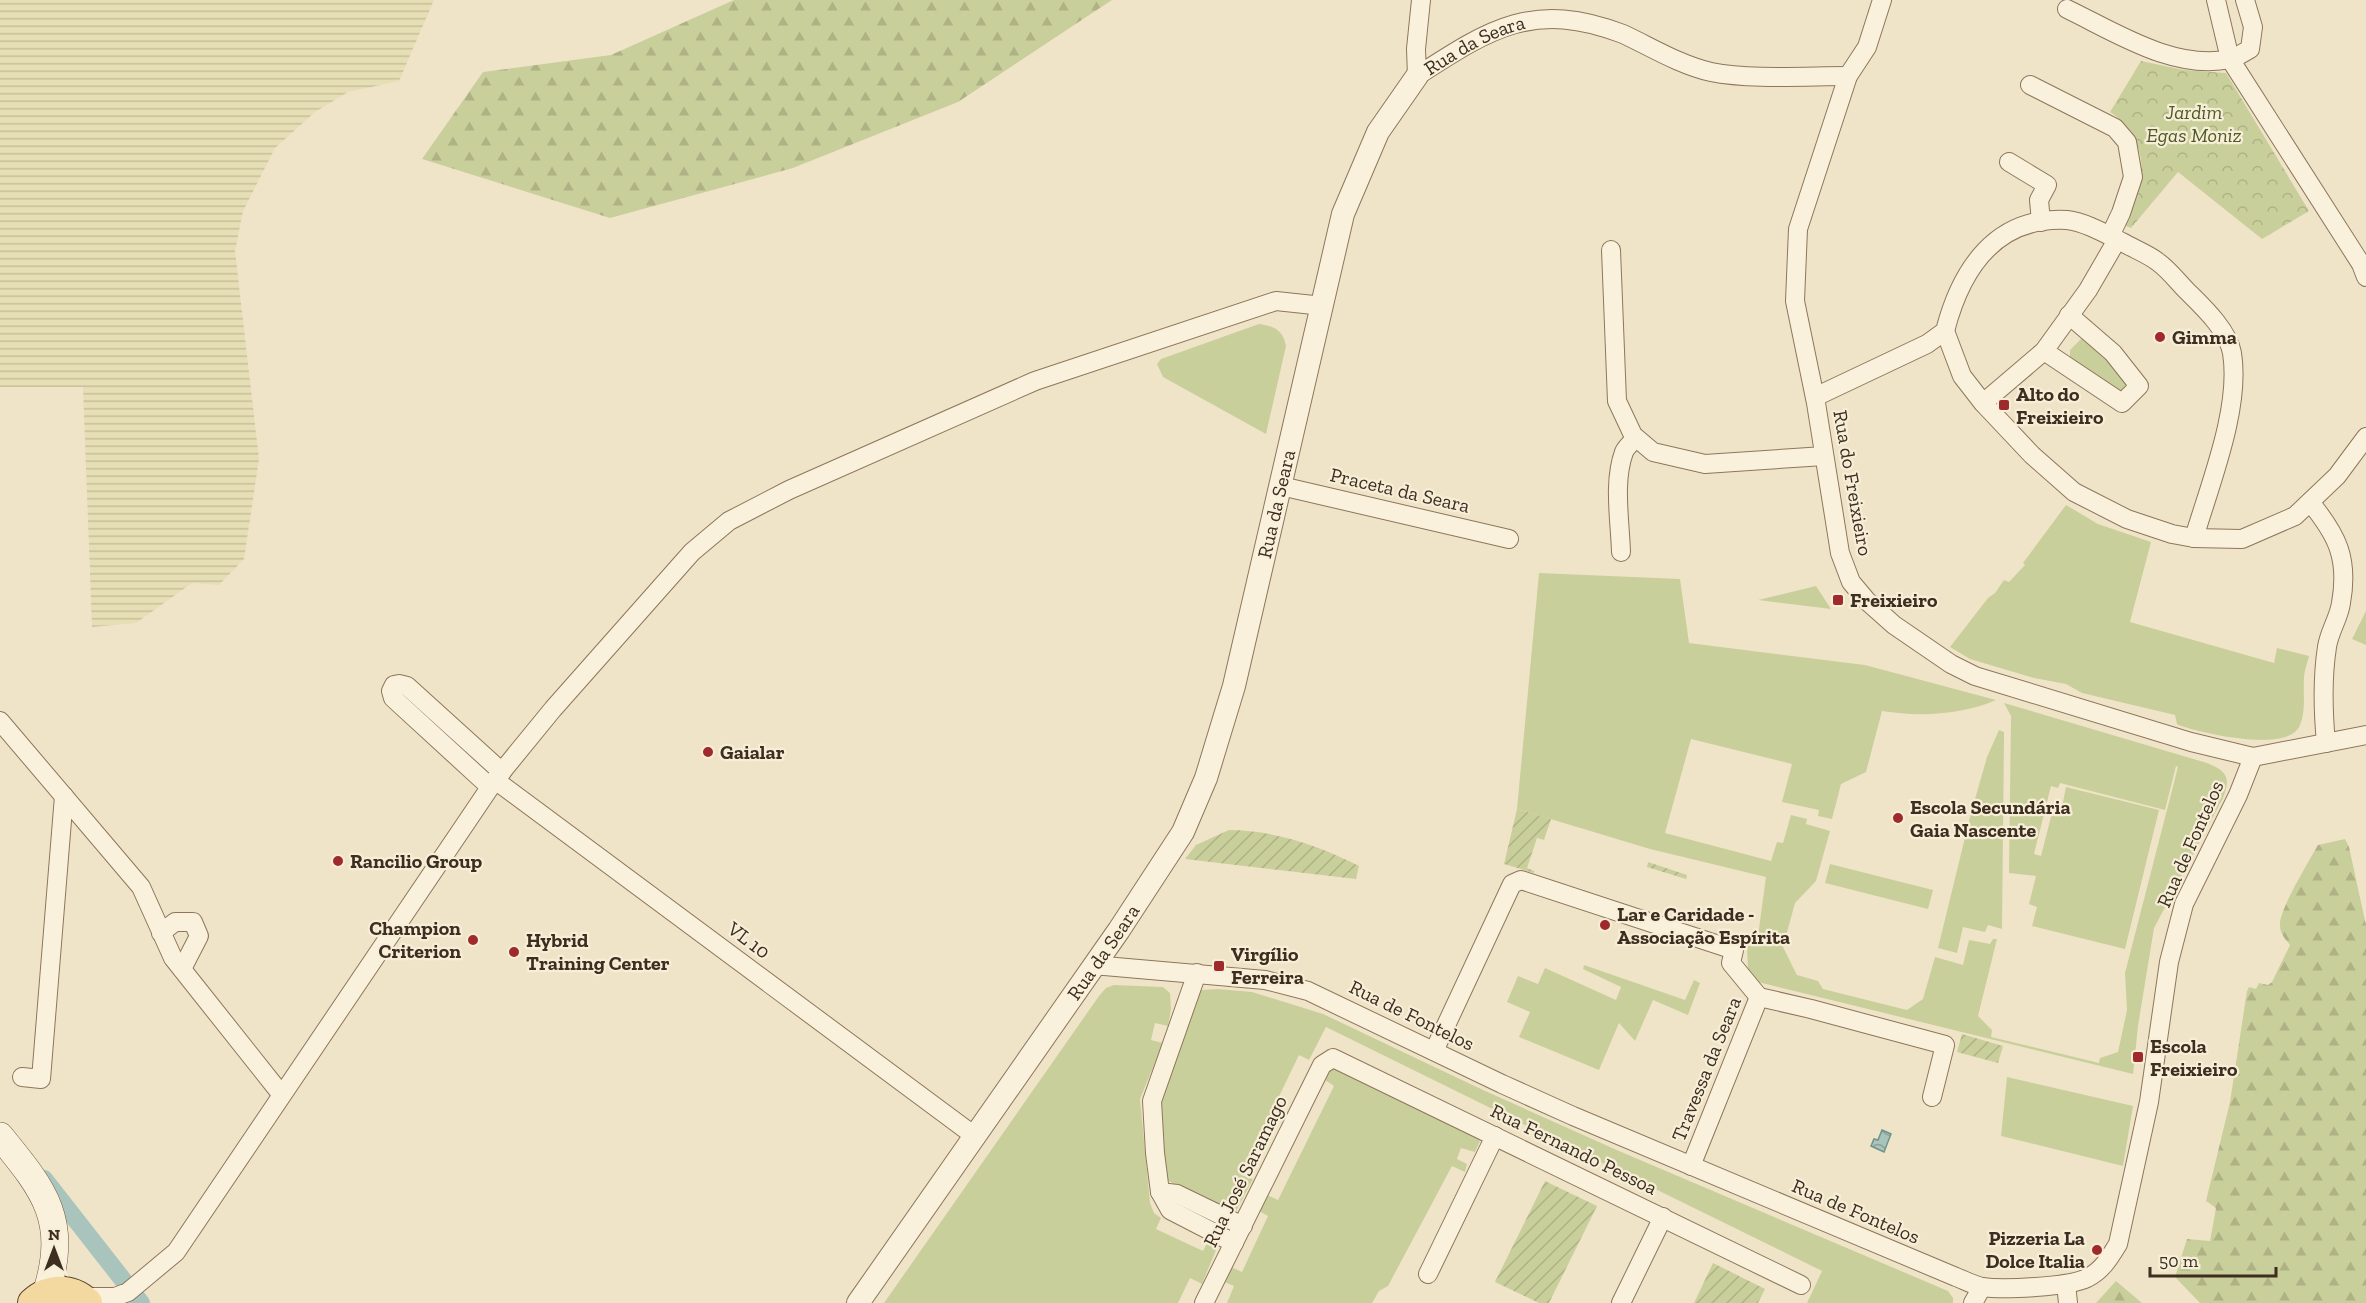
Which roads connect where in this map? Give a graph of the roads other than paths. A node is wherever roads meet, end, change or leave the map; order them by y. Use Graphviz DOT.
graph roads {
  1 [pos="1421,0"];
  2 [pos="1882,0"];
  3 [pos="2216,0"];
  4 [pos="2245,0"];
  5 [pos="1556,7"];
  6 [pos="2067,9"];
  7 [pos="2230,59"];
  8 [pos="1417,76"];
  9 [pos="1848,76"];
  10 [pos="2030,85"];
  11 [pos="2009,162"];
  12 [pos="2041,222"];
  13 [pos="2114,238"];
  14 [pos="1611,250"];
  15 [pos="2366,277"];
  16 [pos="1323,306"];
  17 [pos="2069,315"];
  18 [pos="1945,331"];
  19 [pos="2044,351"];
  20 [pos="1815,397"];
  21 [pos="1983,403"];
  22 [pos="2366,437"];
  23 [pos="1636,438"];
  24 [pos="1824,456"];
  25 [pos="1281,486"];
  26 [pos="2310,502"];
  27 [pos="1509,538"];
  28 [pos="2194,538"];
  29 [pos="1621,552"];
  30 [pos="0,721"];
  31 [pos="2366,735"];
  32 [pos="2326,743"];
  33 [pos="2253,757"];
  34 [pos="496,780"];
  35 [pos="64,796"];
  36 [pos="161,933"];
  37 [pos="1093,965"];
  38 [pos="182,969"];
  39 [pos="1197,973"];
  40 [pos="1759,997"];
  41 [pos="1434,1052"];
  42 [pos="1328,1060"];
  43 [pos="22,1077"];
  44 [pos="281,1094"];
  45 [pos="1932,1097"];
  46 [pos="0,1136"];
  47 [pos="1495,1136"];
  48 [pos="976,1137"];
  49 [pos="1691,1166"];
  50 [pos="1160,1192"];
  51 [pos="1663,1217"];
  52 [pos="1243,1226"];
  53 [pos="1234,1243"];
  54 [pos="1428,1274"];
  55 [pos="2067,1284"];
  56 [pos="1801,1285"];
  57 [pos="1982,1287"];
  58 [pos="40,1298"];
  59 [pos="83,1300"];
  60 [pos="858,1303"];
  61 [pos="1204,1303"];
  62 [pos="1621,1303"];
  63 [pos="1972,1303"];
  64 [pos="2068,1303"];
  1 -- 8 [label="street"];
  2 -- 9 [label="street, Rua do Freixieiro"];
  3 -- 7 [label="street"];
  4 -- 7 [label="street"];
  5 -- 8 [label="street, Rua da Seara"];
  5 -- 9 [label="street, Rua da Seara"];
  6 -- 7 [label="street"];
  7 -- 15 [label="street"];
  8 -- 16 [label="street, Rua da Seara"];
  9 -- 20 [label="street, Rua do Freixieiro"];
  10 -- 13 [label="street"];
  11 -- 12 [label="street"];
  12 -- 13 [label="street"];
  12 -- 18 [label="street"];
  13 -- 17 [label="street"];
  13 -- 28 [label="street"];
  14 -- 23 [label="street"];
  16 -- 25 [label="street, Rua da Seara"];
  16 -- 34 [label="street"];
  17 -- 19 [label="street"];
  17 -- 19 [label="street"];
  18 -- 20 [label="street"];
  18 -- 21 [label="street"];
  19 -- 21 [label="street"];
  20 -- 24 [label="street, Rua do Freixieiro"];
  21 -- 28 [label="street"];
  22 -- 26 [label="street"];
  23 -- 24 [label="street"];
  23 -- 29 [label="street"];
  24 -- 33 [label="street, Rua do Freixieiro"];
  25 -- 27 [label="street, Praceta da Seara"];
  25 -- 37 [label="street, Rua da Seara"];
  26 -- 28 [label="street"];
  26 -- 32 [label="street"];
  30 -- 35 [label="street"];
  31 -- 32 [label="street"];
  32 -- 33 [label="street"];
  33 -- 55 [label="street, Rua de Fontelos"];
  34 -- 34 [label="street"];
  34 -- 44 [label="street"];
  34 -- 48 [label="street, VL 10"];
  35 -- 36 [label="street"];
  35 -- 43 [label="street"];
  36 -- 38 [label="street"];
  36 -- 38 [label="street"];
  37 -- 39 [label="street, Rua de Fontelos"];
  37 -- 48 [label="street, Rua da Seara"];
  38 -- 44 [label="street"];
  39 -- 41 [label="street, Rua de Fontelos"];
  39 -- 50 [label="street"];
  40 -- 41 [label="street, Travessa da Seara"];
  40 -- 45 [label="street"];
  40 -- 49 [label="street, Travessa da Seara"];
  41 -- 49 [label="street, Rua de Fontelos"];
  42 -- 47 [label="street, Rua Fernando Pessoa"];
  42 -- 52 [label="street, Rua José Saramago"];
  44 -- 59 [label="street"];
  46 -- 58 [label="main road"];
  47 -- 51 [label="street, Rua Fernando Pessoa"];
  47 -- 54 [label="street"];
  48 -- 60 [label="street, Rua da Seara"];
  49 -- 57 [label="street, Rua de Fontelos"];
  50 -- 52 [label="street"];
  50 -- 53 [label="street"];
  51 -- 56 [label="street, Rua Fernando Pessoa"];
  51 -- 62 [label="street"];
  52 -- 53 [label="street, Rua José Saramago"];
  53 -- 61 [label="street, Rua José Saramago"];
  55 -- 57 [label="street, Rua de Fontelos"];
  55 -- 64 [label="street"];
  57 -- 63 [label="street"];
  58 -- 59 [label="main road"];
}
